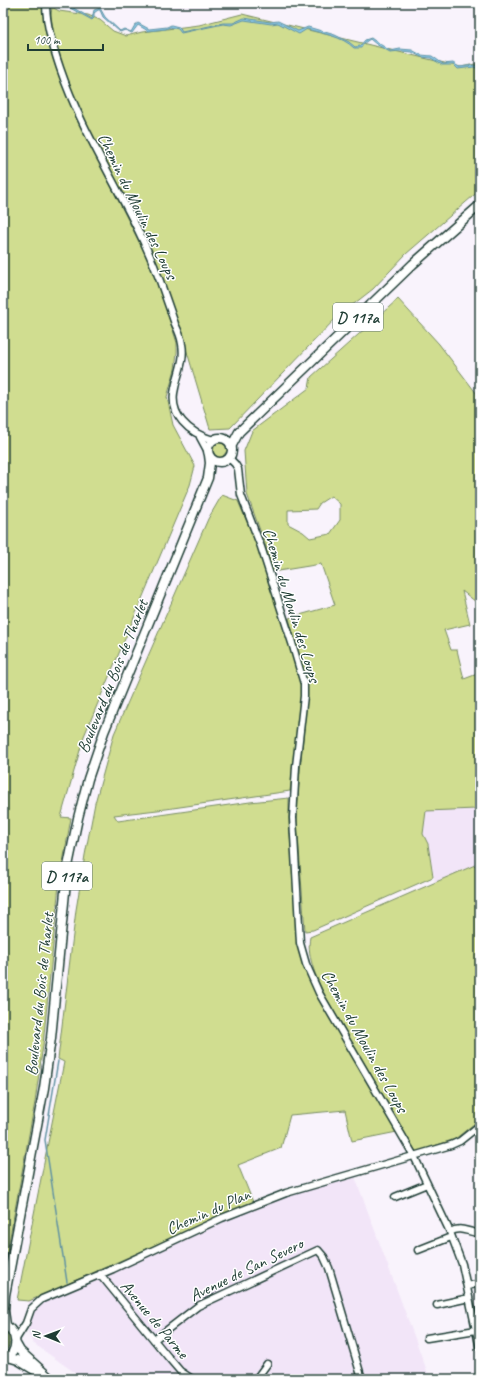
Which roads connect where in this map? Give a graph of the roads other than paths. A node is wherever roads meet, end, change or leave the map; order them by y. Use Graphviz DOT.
graph roads {
  1 [pos="46,5"];
  2 [pos="480,204"];
  3 [pos="239,432"];
  4 [pos="200,437"];
  5 [pos="224,439"];
  6 [pos="213,440"];
  7 [pos="231,447"];
  8 [pos="208,453"];
  9 [pos="230,458"];
  10 [pos="221,462"];
  11 [pos="208,478"];
  12 [pos="480,1125"];
  13 [pos="414,1156"];
  14 [pos="427,1184"];
  15 [pos="395,1198"];
  16 [pos="480,1233"];
  17 [pos="451,1235"];
  18 [pos="418,1250"];
  19 [pos="100,1274"];
  20 [pos="480,1283"];
  21 [pos="468,1286"];
  22 [pos="4,1296"];
  23 [pos="469,1298"];
  24 [pos="436,1305"];
  25 [pos="26,1318"];
  26 [pos="6,1325"];
  27 [pos="476,1330"];
  28 [pos="427,1338"];
  29 [pos="154,1340"];
  30 [pos="16,1341"];
  31 [pos="479,1341"];
  32 [pos="480,1348"];
  33 [pos="6,1359"];
  34 [pos="267,1364"];
  35 [pos="50,1379"];
  36 [pos="192,1379"];
  37 [pos="256,1379"];
  38 [pos="362,1379"];
  1 -- 4 [label="street, Chemin du Moulin des Loups"];
  2 -- 3 [label="main road, D 117a"];
  3 -- 5 [label="main road, D 117a"];
  3 -- 7 [label="main road, D 117a"];
  4 -- 6 [label="street, Chemin du Moulin des Loups"];
  4 -- 8 [label="street, Chemin du Moulin des Loups"];
  5 -- 6 [label="main road"];
  5 -- 7 [label="main road"];
  6 -- 8 [label="main road"];
  7 -- 9 [label="main road"];
  8 -- 10 [label="main road"];
  8 -- 11 [label="main road, Boulevard du Bois de Tharlet / D 117a"];
  9 -- 10 [label="main road"];
  9 -- 13 [label="street, Chemin du Moulin des Loups"];
  10 -- 11 [label="main road, Boulevard du Bois de Tharlet / D 117a"];
  11 -- 22 [label="main road, Boulevard du Bois de Tharlet / D 117a"];
  12 -- 13 [label="street, Chemin du Plan"];
  13 -- 14 [label="street, Chemin du Moulin des Loups"];
  13 -- 19 [label="street, Chemin du Plan"];
  14 -- 15 [label="street"];
  14 -- 17 [label="street, Chemin du Moulin des Loups"];
  16 -- 17 [label="street"];
  17 -- 18 [label="street"];
  17 -- 21 [label="street, Chemin du Moulin des Loups"];
  19 -- 25 [label="street, Chemin du Plan"];
  19 -- 29 [label="street, Avenue de Parme"];
  20 -- 21 [label="street"];
  21 -- 23 [label="street, Chemin du Moulin des Loups"];
  22 -- 26 [label="main road, Boulevard du Bois de Tharlet / D 117a"];
  23 -- 24 [label="street"];
  23 -- 27 [label="street, Chemin du Moulin des Loups"];
  25 -- 26 [label="street, Chemin du Plan"];
  25 -- 30 [label="street, Chemin du Plan"];
  26 -- 30 [label="main road"];
  27 -- 28 [label="street"];
  27 -- 31 [label="street, Chemin du Moulin des Loups"];
  29 -- 36 [label="street, Avenue de Parme"];
  29 -- 38 [label="street, Avenue de San Severo"];
  30 -- 33 [label="main road"];
  30 -- 35 [label="main road"];
  31 -- 32 [label="street, Chemin du Moulin des Loups"];
  33 -- 35 [label="main road"];
  34 -- 37 [label="street"];
}
